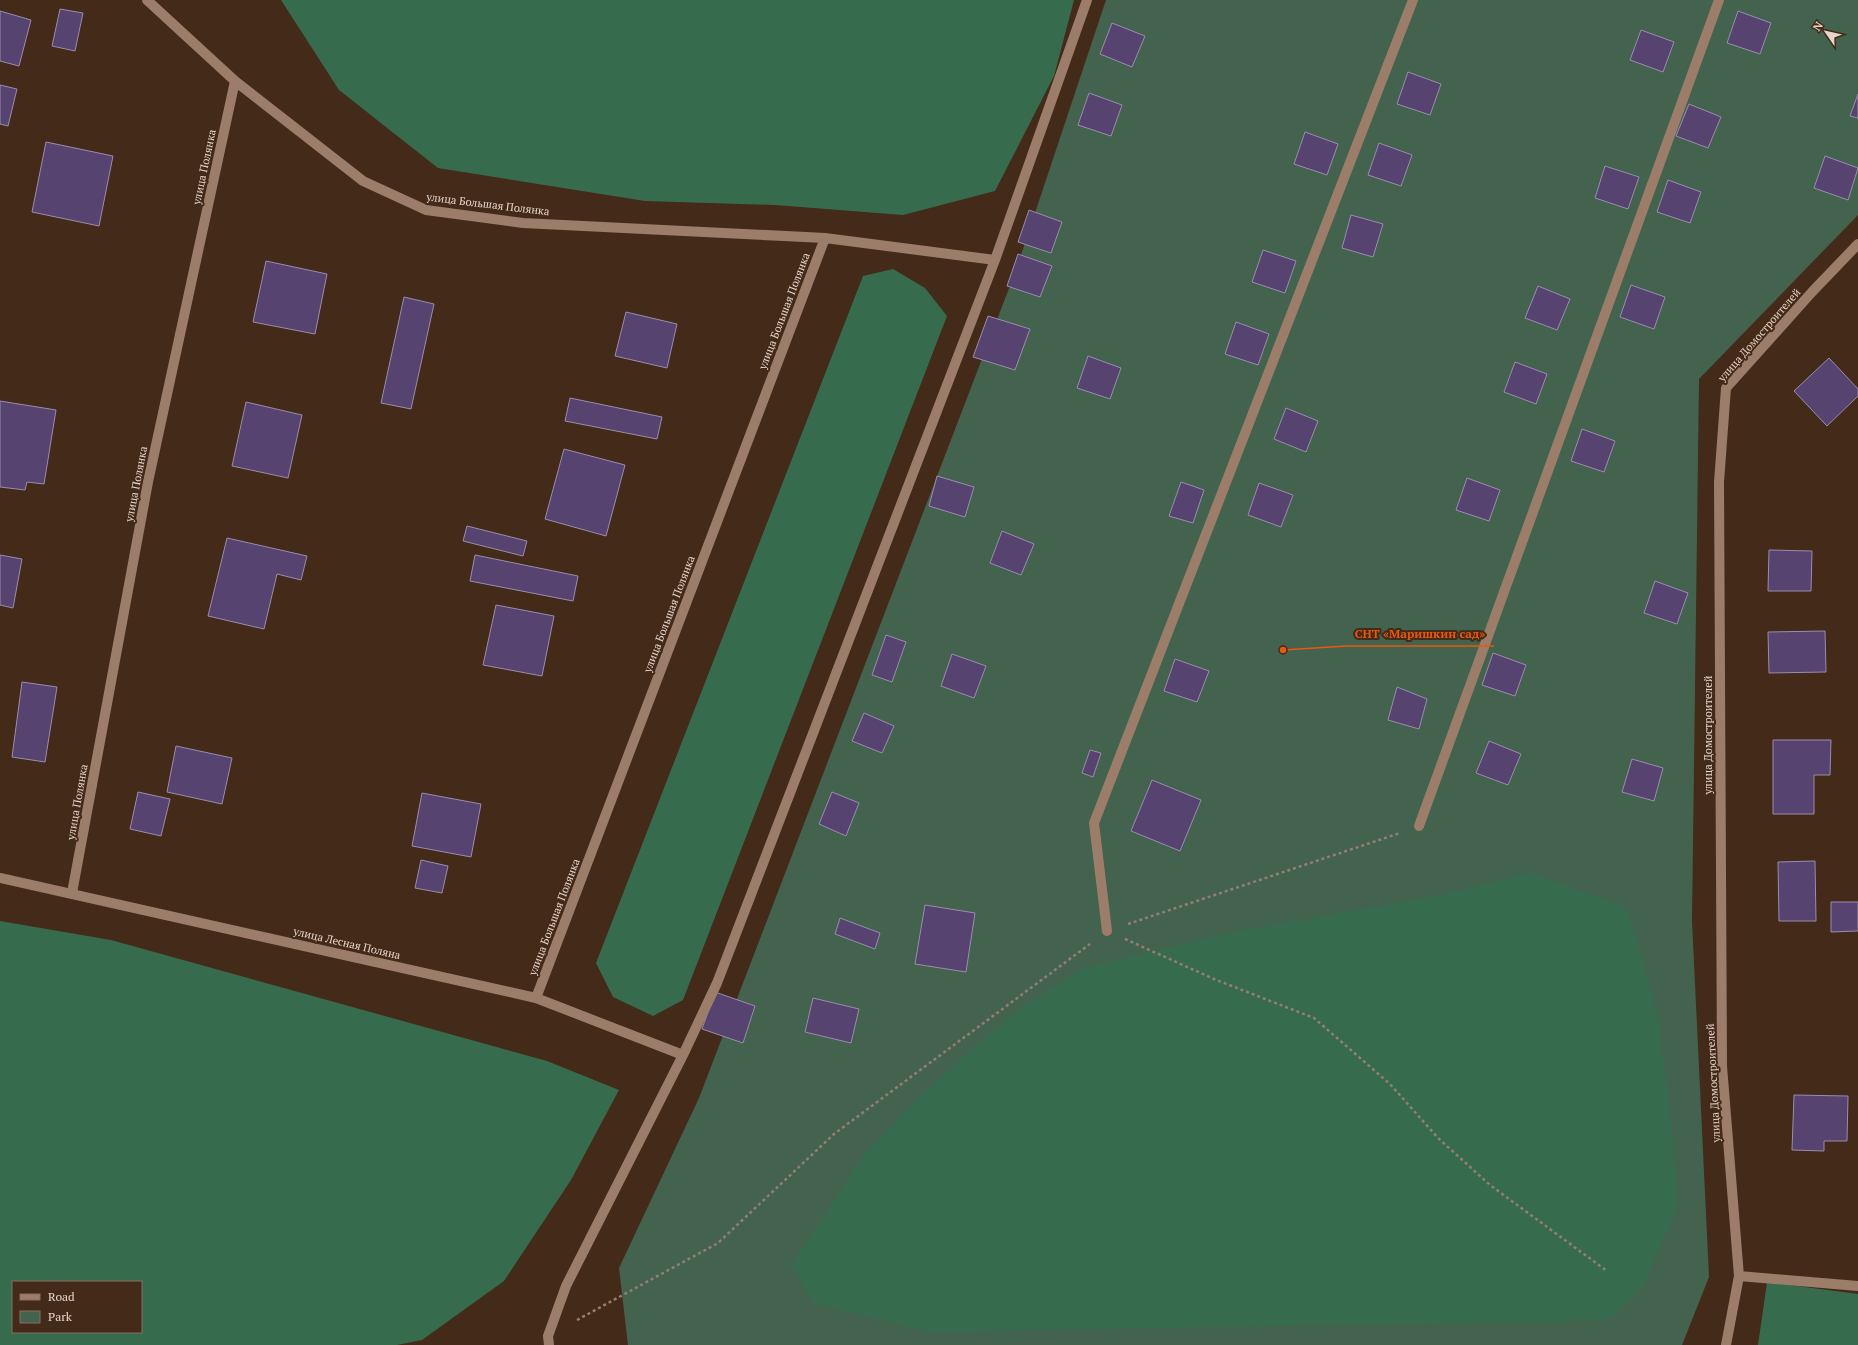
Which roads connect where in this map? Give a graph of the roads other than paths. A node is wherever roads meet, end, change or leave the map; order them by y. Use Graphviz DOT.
graph roads {
  1 [pos="147,0"];
  2 [pos="1088,0"];
  3 [pos="1413,0"];
  4 [pos="1719,0"];
  5 [pos="235,81"];
  6 [pos="825,238"];
  7 [pos="1858,244"];
  8 [pos="995,260"];
  9 [pos="1419,826"];
  10 [pos="0,878"];
  11 [pos="72,893"];
  12 [pos="1106,931"];
  13 [pos="536,998"];
  14 [pos="683,1055"];
  15 [pos="1739,1276"];
  16 [pos="1858,1286"];
  17 [pos="549,1340"];
  18 [pos="1726,1345"];
  1 -- 5 [label="street, улица Большая Полянка"];
  2 -- 8 [label="street"];
  3 -- 12 [label="street"];
  4 -- 9 [label="street"];
  5 -- 6 [label="street, улица Большая Полянка"];
  5 -- 11 [label="street, улица Полянка"];
  6 -- 8 [label="street, улица Большая Полянка"];
  6 -- 13 [label="street, улица Большая Полянка"];
  7 -- 15 [label="street, улица Домостроителей"];
  8 -- 14 [label="street"];
  10 -- 11 [label="street, улица Лесная Поляна"];
  11 -- 13 [label="street, улица Лесная Поляна"];
  13 -- 14 [label="street, улица Лесная Поляна"];
  14 -- 17 [label="street"];
  15 -- 16 [label="street"];
  15 -- 18 [label="street, улица Домостроителей"];
}
